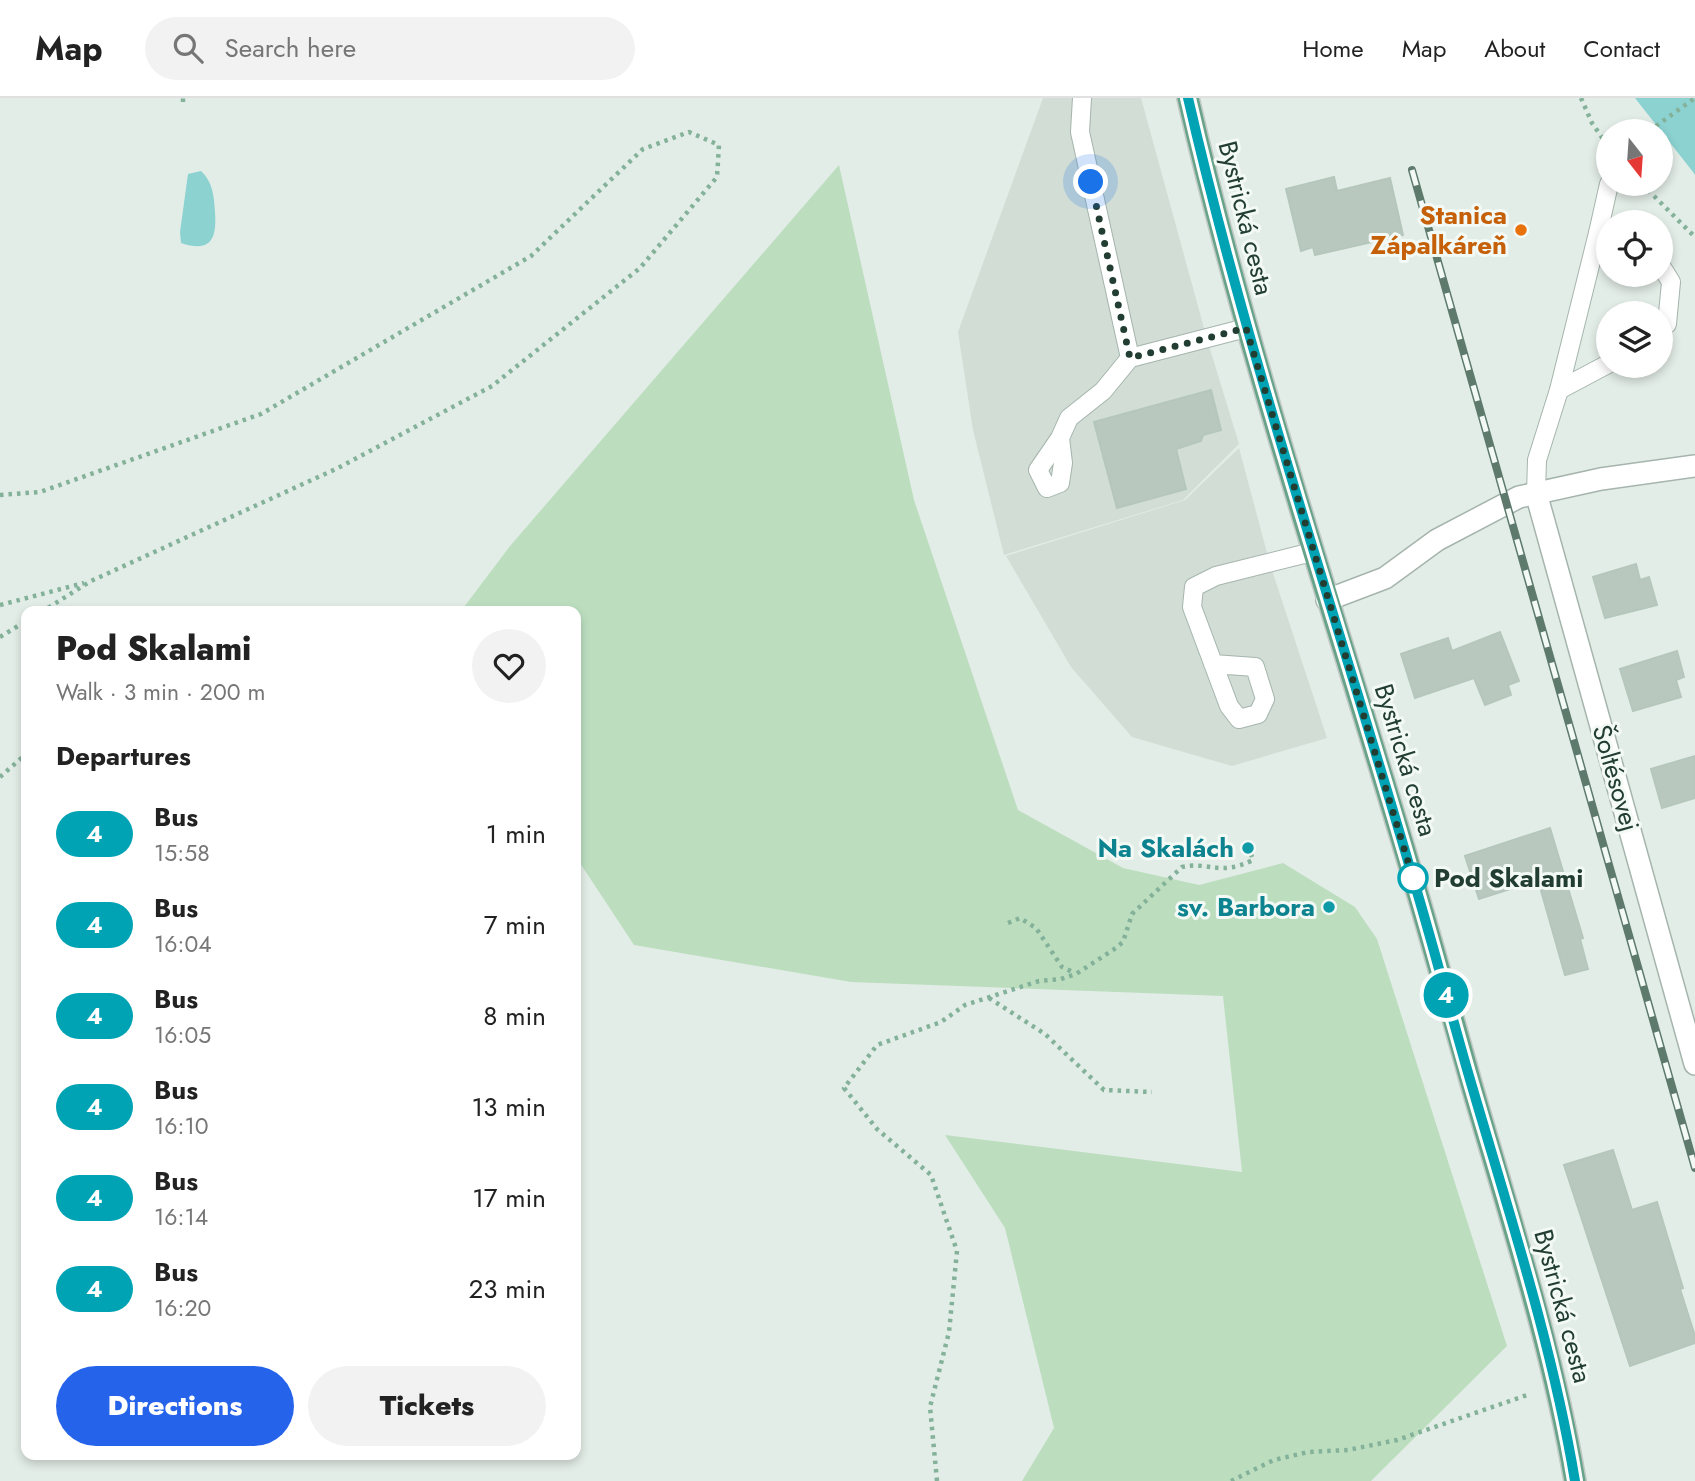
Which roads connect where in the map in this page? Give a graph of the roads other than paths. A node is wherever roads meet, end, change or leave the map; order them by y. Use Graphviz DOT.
graph roads {
  1 [pos="1082,98"];
  2 [pos="1188,98"];
  3 [pos="1596,259"];
  4 [pos="1246,328"];
  5 [pos="1130,358"];
  6 [pos="1596,370"];
  7 [pos="1559,390"];
  8 [pos="1060,438"];
  9 [pos="1695,466"];
  10 [pos="1536,493"];
  11 [pos="1312,551"];
  12 [pos="1327,600"];
  13 [pos="1213,664"];
  14 [pos="1695,1063"];
  15 [pos="1575,1481"];
  1 -- 5 [label="lane"];
  2 -- 4 [label="main road, Bystrická cesta"];
  3 -- 7 [label="lane"];
  4 -- 5 [label="lane"];
  4 -- 11 [label="main road, Bystrická cesta"];
  5 -- 8 [label="lane"];
  6 -- 7 [label="lane"];
  7 -- 10 [label="lane"];
  9 -- 10 [label="street"];
  10 -- 12 [label="street"];
  10 -- 14 [label="street, Šoltésovej"];
  11 -- 12 [label="main road, Bystrická cesta"];
  11 -- 13 [label="lane"];
  12 -- 15 [label="main road, Bystrická cesta"];
}
